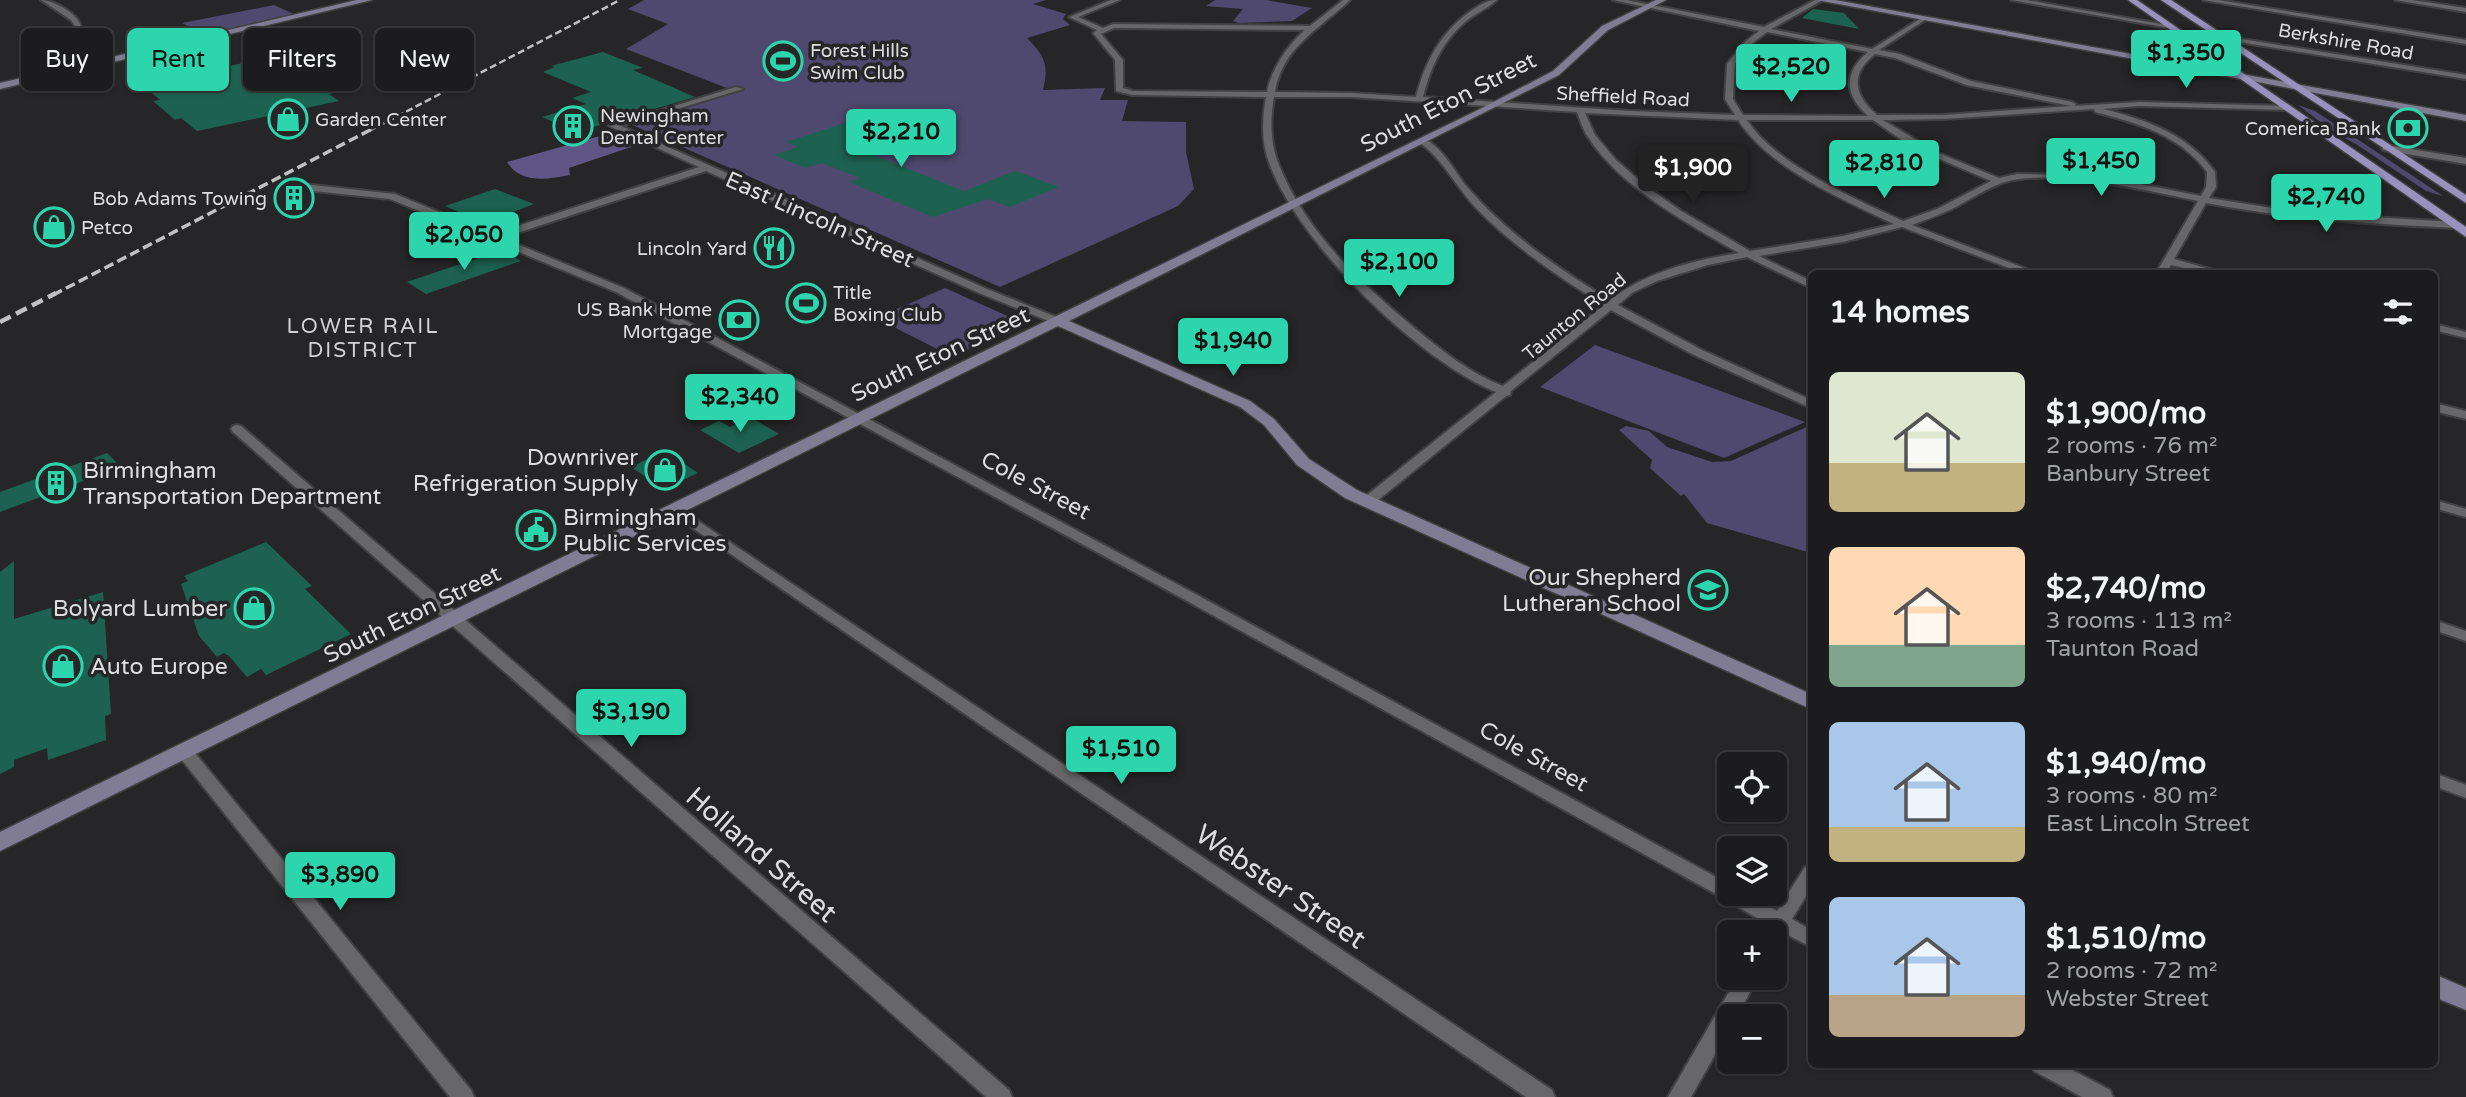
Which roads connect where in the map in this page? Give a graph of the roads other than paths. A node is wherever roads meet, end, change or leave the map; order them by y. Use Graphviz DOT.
graph roads {
  1 [pos="44,0"];
  2 [pos="368,0"];
  3 [pos="1117,0"];
  4 [pos="1347,0"];
  5 [pos="1494,0"];
  6 [pos="1616,0"];
  7 [pos="1662,0"];
  8 [pos="1821,0"];
  9 [pos="2014,0"];
  10 [pos="2132,0"];
  11 [pos="2165,0"];
  12 [pos="2206,0"];
  13 [pos="2398,0"];
  14 [pos="1648,6"];
  15 [pos="2145,9"];
  16 [pos="2466,10"];
  17 [pos="1923,19"];
  18 [pos="2169,26"];
  19 [pos="78,28"];
  20 [pos="1309,28"];
  21 [pos="1099,30"];
  22 [pos="1768,30"];
  23 [pos="2220,37"];
  24 [pos="2466,42"];
  25 [pos="1875,52"];
  26 [pos="113,57"];
  27 [pos="2261,64"];
  28 [pos="21,74"];
  29 [pos="2242,77"];
  30 [pos="2466,77"];
  31 [pos="0,78"];
  32 [pos="21,81"];
  33 [pos="0,86"];
  34 [pos="2295,87"];
  35 [pos="739,89"];
  36 [pos="1268,93"];
  37 [pos="1419,99"];
  38 [pos="1497,104"];
  39 [pos="2084,107"];
  40 [pos="2287,108"];
  41 [pos="1580,110"];
  42 [pos="1740,118"];
  43 [pos="2466,118"];
  44 [pos="1876,119"];
  45 [pos="1423,141"];
  46 [pos="2335,142"];
  47 [pos="2386,148"];
  48 [pos="2466,161"];
  49 [pos="706,168"];
  50 [pos="1998,181"];
  51 [pos="294,186"];
  52 [pos="2461,197"];
  53 [pos="2202,200"];
  54 [pos="1293,205"];
  55 [pos="1901,225"];
  56 [pos="2460,229"];
  57 [pos="494,237"];
  58 [pos="1745,253"];
  59 [pos="2169,261"];
  60 [pos="2024,270"];
  61 [pos="2163,270"];
  62 [pos="2206,270"];
  63 [pos="1808,284"];
  64 [pos="1612,306"];
  65 [pos="1060,322"];
  66 [pos="2438,328"];
  67 [pos="2466,335"];
  68 [pos="1506,392"];
  69 [pos="1808,403"];
  70 [pos="2438,408"];
  71 [pos="2466,415"];
  72 [pos="858,418"];
  73 [pos="237,429"];
  74 [pos="1367,502"];
  75 [pos="2438,505"];
  76 [pos="674,509"];
  77 [pos="2466,513"];
  78 [pos="454,619"];
  79 [pos="2438,626"];
  80 [pos="2466,636"];
  81 [pos="1808,701"];
  82 [pos="184,751"];
  83 [pos="2438,781"];
  84 [pos="2466,792"];
  85 [pos="0,842"];
  86 [pos="1808,877"];
  87 [pos="1717,887"];
  88 [pos="1747,906"];
  89 [pos="1767,920"];
  90 [pos="1783,920"];
  91 [pos="1787,931"];
  92 [pos="1808,938"];
  93 [pos="2438,987"];
  94 [pos="1741,990"];
  95 [pos="2466,999"];
  96 [pos="2048,1068"];
  97 [pos="463,1097"];
  98 [pos="1000,1097"];
  99 [pos="1544,1097"];
  100 [pos="1679,1097"];
  101 [pos="2102,1097"];
  1 -- 19 [label="street"];
  2 -- 26 [label="street"];
  3 -- 21 [label="street"];
  4 -- 20 [label="street"];
  5 -- 37 [label="street"];
  6 -- 14 [label="street"];
  7 -- 14 [label="street, South Eton Street"];
  8 -- 17 [label="street"];
  8 -- 22 [label="street"];
  9 -- 18 [label="street"];
  10 -- 15 [label="main road"];
  11 -- 23 [label="main road"];
  12 -- 24 [label="street"];
  13 -- 16 [label="street"];
  14 -- 22 [label="street"];
  14 -- 38 [label="street, South Eton Street"];
  15 -- 18 [label="main road"];
  15 -- 23 [label="main road"];
  17 -- 25 [label="street"];
  17 -- 29 [label="street"];
  18 -- 27 [label="main road"];
  18 -- 29 [label="main road"];
  20 -- 21 [label="street"];
  20 -- 36 [label="street"];
  21 -- 36 [label="street, Sheffield Road"];
  22 -- 25 [label="street"];
  22 -- 42 [label="street"];
  23 -- 27 [label="main road"];
  23 -- 30 [label="street, Berkshire Road"];
  25 -- 39 [label="street"];
  25 -- 44 [label="street"];
  27 -- 34 [label="main road"];
  28 -- 31 [label="street"];
  29 -- 34 [label="street"];
  29 -- 40 [label="main road"];
  32 -- 33 [label="street"];
  34 -- 43 [label="street"];
  34 -- 47 [label="main road"];
  35 -- 49 [label="street, East Lincoln Street"];
  36 -- 37 [label="street, Sheffield Road"];
  36 -- 54 [label="street"];
  37 -- 38 [label="street, Sheffield Road"];
  38 -- 41 [label="street, Sheffield Road"];
  38 -- 45 [label="street, South Eton Street"];
  39 -- 40 [label="street, Sheffield Road"];
  39 -- 44 [label="street, Sheffield Road"];
  39 -- 53 [label="street"];
  40 -- 46 [label="main road"];
  40 -- 47 [label="main road"];
  41 -- 42 [label="street, Sheffield Road"];
  41 -- 58 [label="street"];
  42 -- 44 [label="street, Sheffield Road"];
  42 -- 55 [label="street"];
  44 -- 50 [label="street"];
  45 -- 54 [label="street, South Eton Street"];
  45 -- 64 [label="street"];
  46 -- 52 [label="main road"];
  46 -- 56 [label="main road"];
  47 -- 48 [label="street"];
  47 -- 52 [label="main road"];
  49 -- 57 [label="street"];
  49 -- 65 [label="street, East Lincoln Street"];
  50 -- 53 [label="street, Taunton Road"];
  50 -- 55 [label="street, Taunton Road"];
  51 -- 57 [label="street, Cole Street"];
  53 -- 56 [label="street, Taunton Road"];
  53 -- 59 [label="street"];
  54 -- 65 [label="street, South Eton Street"];
  54 -- 68 [label="street"];
  55 -- 58 [label="street, Taunton Road"];
  55 -- 60 [label="street"];
  57 -- 72 [label="street, Cole Street"];
  58 -- 63 [label="street"];
  58 -- 64 [label="street, Taunton Road"];
  59 -- 61 [label="street"];
  59 -- 62 [label="street"];
  64 -- 68 [label="street, Taunton Road"];
  64 -- 69 [label="street"];
  65 -- 72 [label="street, South Eton Street"];
  65 -- 74 [label="street, East Lincoln Street"];
  66 -- 67 [label="street"];
  68 -- 74 [label="street, Taunton Road"];
  70 -- 71 [label="street"];
  72 -- 76 [label="street, South Eton Street"];
  72 -- 87 [label="street, Cole Street"];
  73 -- 78 [label="street, Holland Street"];
  74 -- 81 [label="street, East Lincoln Street"];
  75 -- 77 [label="street"];
  76 -- 78 [label="street, South Eton Street"];
  76 -- 99 [label="street, Webster Street"];
  78 -- 82 [label="street, South Eton Street"];
  78 -- 98 [label="street, Holland Street"];
  79 -- 80 [label="street"];
  82 -- 85 [label="street, South Eton Street"];
  82 -- 97 [label="street"];
  83 -- 84 [label="street"];
  86 -- 90 [label="street"];
  88 -- 89 [label="street, Cole Street"];
  91 -- 92 [label="street, Cole Street"];
  93 -- 95 [label="street"];
  94 -- 100 [label="street"];
  96 -- 101 [label="street"];
}
